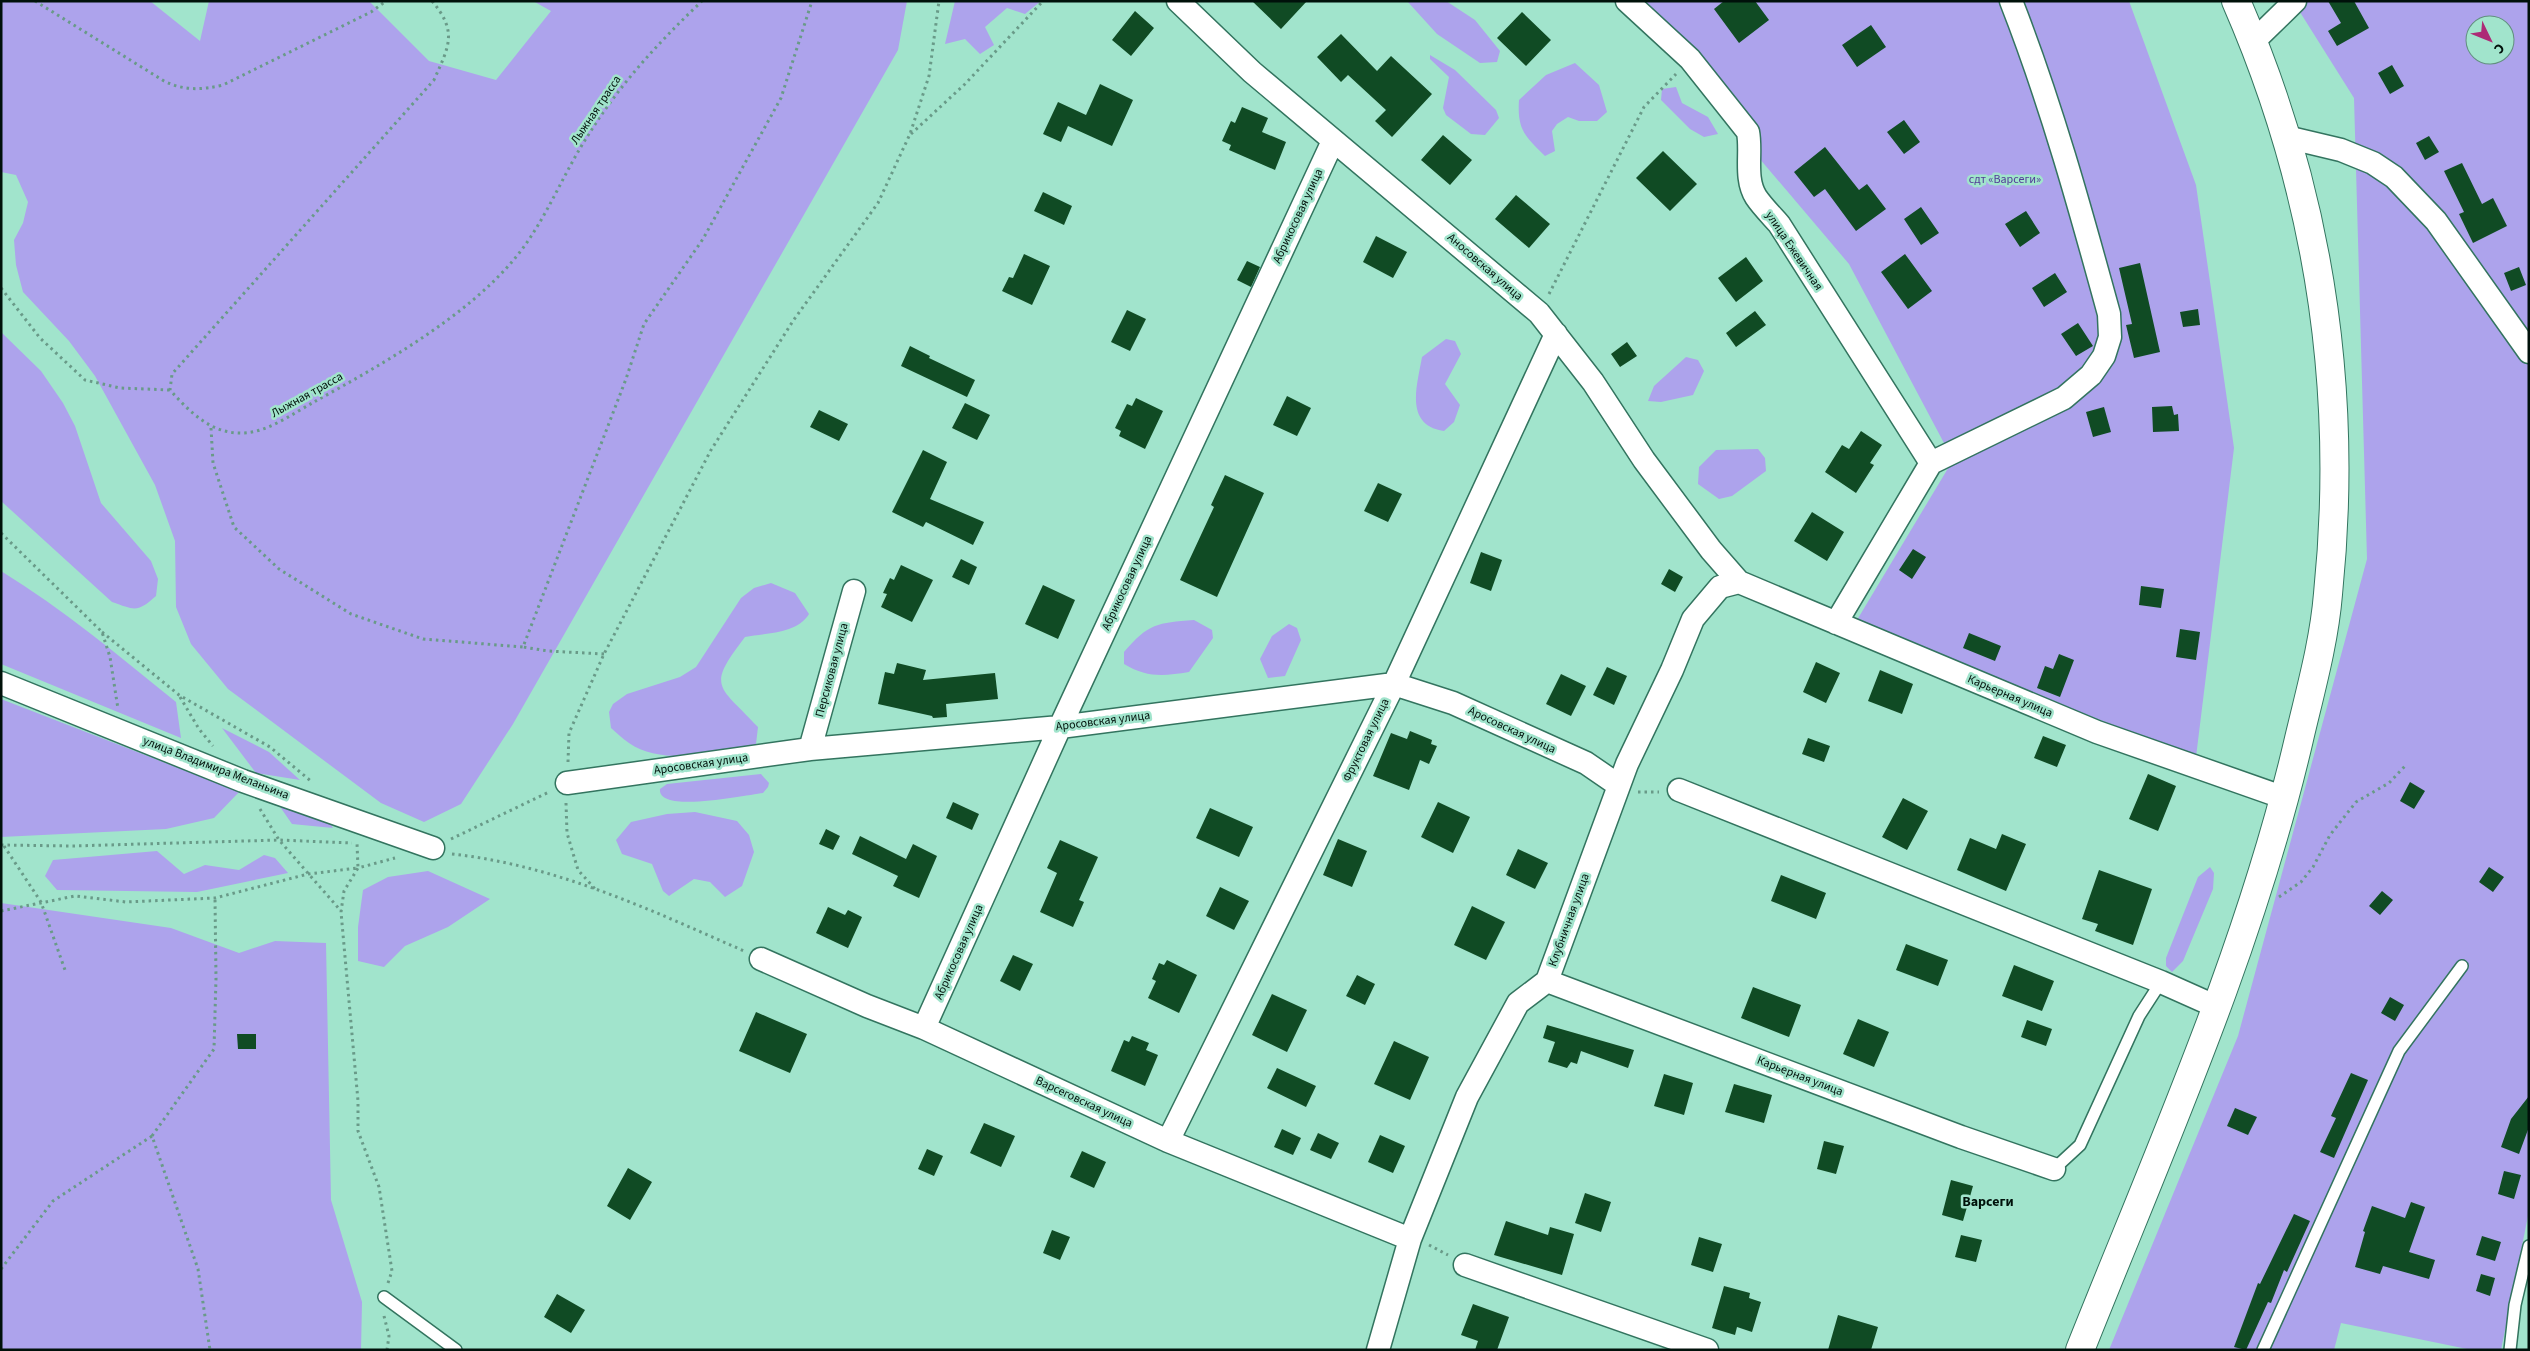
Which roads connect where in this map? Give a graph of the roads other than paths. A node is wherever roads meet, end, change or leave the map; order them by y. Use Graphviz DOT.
graph roads {
  1 [pos="1178,1"];
  2 [pos="1627,1"];
  3 [pos="2011,1"];
  4 [pos="2236,1"];
  5 [pos="2295,1"];
  6 [pos="2254,41"];
  7 [pos="2286,138"];
  8 [pos="1333,141"];
  9 [pos="1556,334"];
  10 [pos="2529,352"];
  11 [pos="1931,463"];
  12 [pos="1739,582"];
  13 [pos="854,590"];
  14 [pos="1836,623"];
  15 [pos="1,683"];
  16 [pos="1394,684"];
  17 [pos="1060,727"];
  18 [pos="810,749"];
  19 [pos="567,783"];
  20 [pos="1618,785"];
  21 [pos="1679,790"];
  22 [pos="2285,798"];
  23 [pos="433,848"];
  24 [pos="761,958"];
  25 [pos="2462,966"];
  26 [pos="1547,981"];
  27 [pos="2161,982"];
  28 [pos="2217,1007"];
  29 [pos="924,1028"];
  30 [pos="1168,1141"];
  31 [pos="2054,1169"];
  32 [pos="1410,1239"];
  33 [pos="2529,1246"];
  34 [pos="1465,1265"];
  35 [pos="384,1297"];
  36 [pos="456,1350"];
  37 [pos="1378,1350"];
  38 [pos="1707,1350"];
  39 [pos="2080,1350"];
  40 [pos="2263,1350"];
  41 [pos="2510,1350"];
  1 -- 8 [label="street, Аносовская улица"];
  2 -- 11 [label="street, улица Ежевичная"];
  3 -- 11 [label="street"];
  4 -- 6 [label="main road"];
  5 -- 6 [label="street"];
  6 -- 7 [label="main road"];
  7 -- 10 [label="street"];
  7 -- 22 [label="main road"];
  8 -- 9 [label="street, Аносовская улица"];
  8 -- 17 [label="street, Абрикосовая улица"];
  9 -- 12 [label="street, Аносовская улица"];
  9 -- 16 [label="street, Фруктовая улица"];
  11 -- 14 [label="street"];
  12 -- 14 [label="street, Карьерная улица"];
  12 -- 20 [label="street, Клубничная улица"];
  13 -- 18 [label="street, Персиковая улица"];
  14 -- 22 [label="street, Карьерная улица"];
  15 -- 23 [label="street, улица Владимира Меланьина"];
  16 -- 17 [label="street, Аросовская улица"];
  16 -- 20 [label="street, Аросовская улица"];
  16 -- 30 [label="street, Фруктовая улица"];
  17 -- 18 [label="street, Аросовская улица"];
  17 -- 29 [label="street, Абрикосовая улица"];
  18 -- 19 [label="street, Аросовская улица"];
  20 -- 26 [label="street, Клубничная улица"];
  21 -- 27 [label="street"];
  22 -- 28 [label="main road"];
  24 -- 29 [label="street, Варсеговская улица"];
  25 -- 40 [label="lane"];
  26 -- 31 [label="street, Карьерная улица"];
  26 -- 32 [label="street, Клубничная улица"];
  27 -- 28 [label="street"];
  27 -- 31 [label="lane"];
  28 -- 39 [label="main road"];
  29 -- 30 [label="street, Варсеговская улица"];
  30 -- 32 [label="street, Варсеговская улица"];
  32 -- 37 [label="street, Клубничная улица"];
  33 -- 41 [label="lane"];
  34 -- 38 [label="street"];
  35 -- 36 [label="lane"];
}
